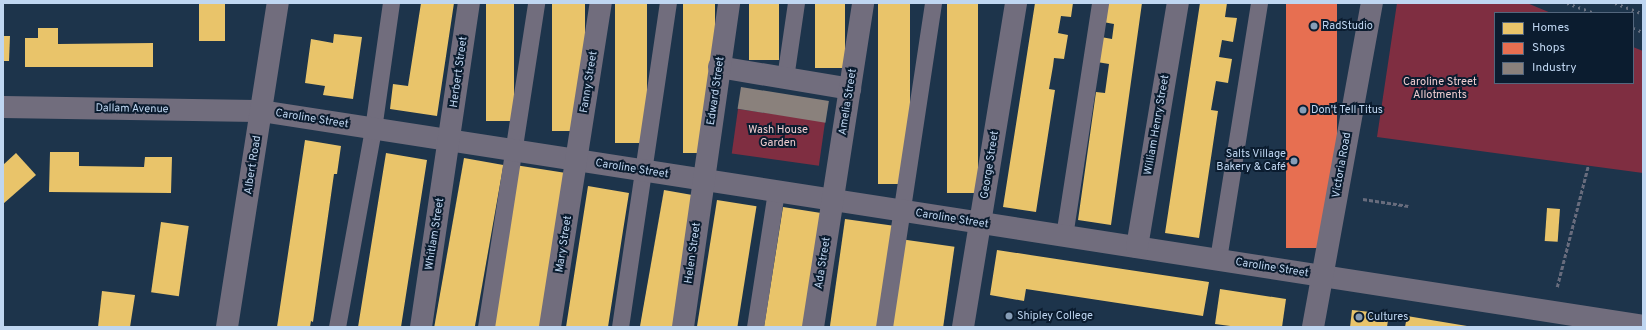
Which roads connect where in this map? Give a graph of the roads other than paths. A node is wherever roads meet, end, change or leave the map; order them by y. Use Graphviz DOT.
graph roads {
  1 [pos="278,3"];
  2 [pos="391,3"];
  3 [pos="469,3"];
  4 [pos="536,3"];
  5 [pos="601,3"];
  6 [pos="668,3"];
  7 [pos="729,3"];
  8 [pos="796,3"];
  9 [pos="863,3"];
  10 [pos="932,3"];
  11 [pos="1016,3"];
  12 [pos="1100,3"];
  13 [pos="1178,3"];
  14 [pos="1259,3"];
  15 [pos="1372,3"];
  16 [pos="719,68"];
  17 [pos="785,78"];
  18 [pos="850,89"];
  19 [pos="3,107"];
  20 [pos="262,111"];
  21 [pos="373,129"];
  22 [pos="450,141"];
  23 [pos="512,150"];
  24 [pos="577,160"];
  25 [pos="643,171"];
  26 [pos="703,180"];
  27 [pos="776,191"];
  28 [pos="832,200"];
  29 [pos="902,211"];
  30 [pos="980,223"];
  31 [pos="1064,236"];
  32 [pos="1137,247"];
  33 [pos="1218,259"];
  34 [pos="1322,276"];
  35 [pos="1643,326"];
  36 [pos="227,327"];
  37 [pos="337,327"];
  38 [pos="421,327"];
  39 [pos="486,327"];
  40 [pos="550,327"];
  41 [pos="620,327"];
  42 [pos="683,327"];
  43 [pos="755,327"];
  44 [pos="813,327"];
  45 [pos="884,327"];
  46 [pos="963,327"];
  47 [pos="1313,327"];
  1 -- 20 [label="street, Albert Road"];
  2 -- 21 [label="lane"];
  3 -- 22 [label="street, Herbert Street"];
  4 -- 23 [label="lane"];
  5 -- 24 [label="street, Fanny Street"];
  6 -- 25 [label="lane"];
  7 -- 16 [label="street, Edward Street"];
  8 -- 17 [label="lane"];
  9 -- 18 [label="street, Amelia Street"];
  10 -- 29 [label="lane"];
  11 -- 30 [label="street, George Street"];
  12 -- 31 [label="lane"];
  13 -- 32 [label="street, William Henry Street"];
  14 -- 33 [label="lane"];
  15 -- 34 [label="street, Victoria Road"];
  16 -- 17 [label="street"];
  16 -- 26 [label="street, Edward Street"];
  17 -- 18 [label="street"];
  18 -- 28 [label="street, Amelia Street"];
  19 -- 20 [label="street, Dallam Avenue"];
  20 -- 21 [label="street, Caroline Street"];
  20 -- 36 [label="street, Albert Road"];
  21 -- 22 [label="street, Caroline Street"];
  21 -- 37 [label="lane"];
  22 -- 23 [label="street, Caroline Street"];
  22 -- 38 [label="street, Whitlam Street"];
  23 -- 24 [label="street, Caroline Street"];
  23 -- 39 [label="lane"];
  24 -- 25 [label="street, Caroline Street"];
  24 -- 40 [label="street, Mary Street"];
  25 -- 26 [label="street, Caroline Street"];
  25 -- 41 [label="lane"];
  26 -- 27 [label="street, Caroline Street"];
  26 -- 42 [label="street, Helen Street"];
  27 -- 28 [label="street, Caroline Street"];
  27 -- 43 [label="lane"];
  28 -- 29 [label="street, Caroline Street"];
  28 -- 44 [label="street, Ada Street"];
  29 -- 30 [label="street, Caroline Street"];
  29 -- 45 [label="lane"];
  30 -- 31 [label="street, Caroline Street"];
  30 -- 46 [label="street, George Street"];
  31 -- 32 [label="street, Caroline Street"];
  32 -- 33 [label="street, Caroline Street"];
  33 -- 34 [label="street, Caroline Street"];
  34 -- 35 [label="street, Caroline Street"];
  34 -- 47 [label="street, Victoria Road"];
}
